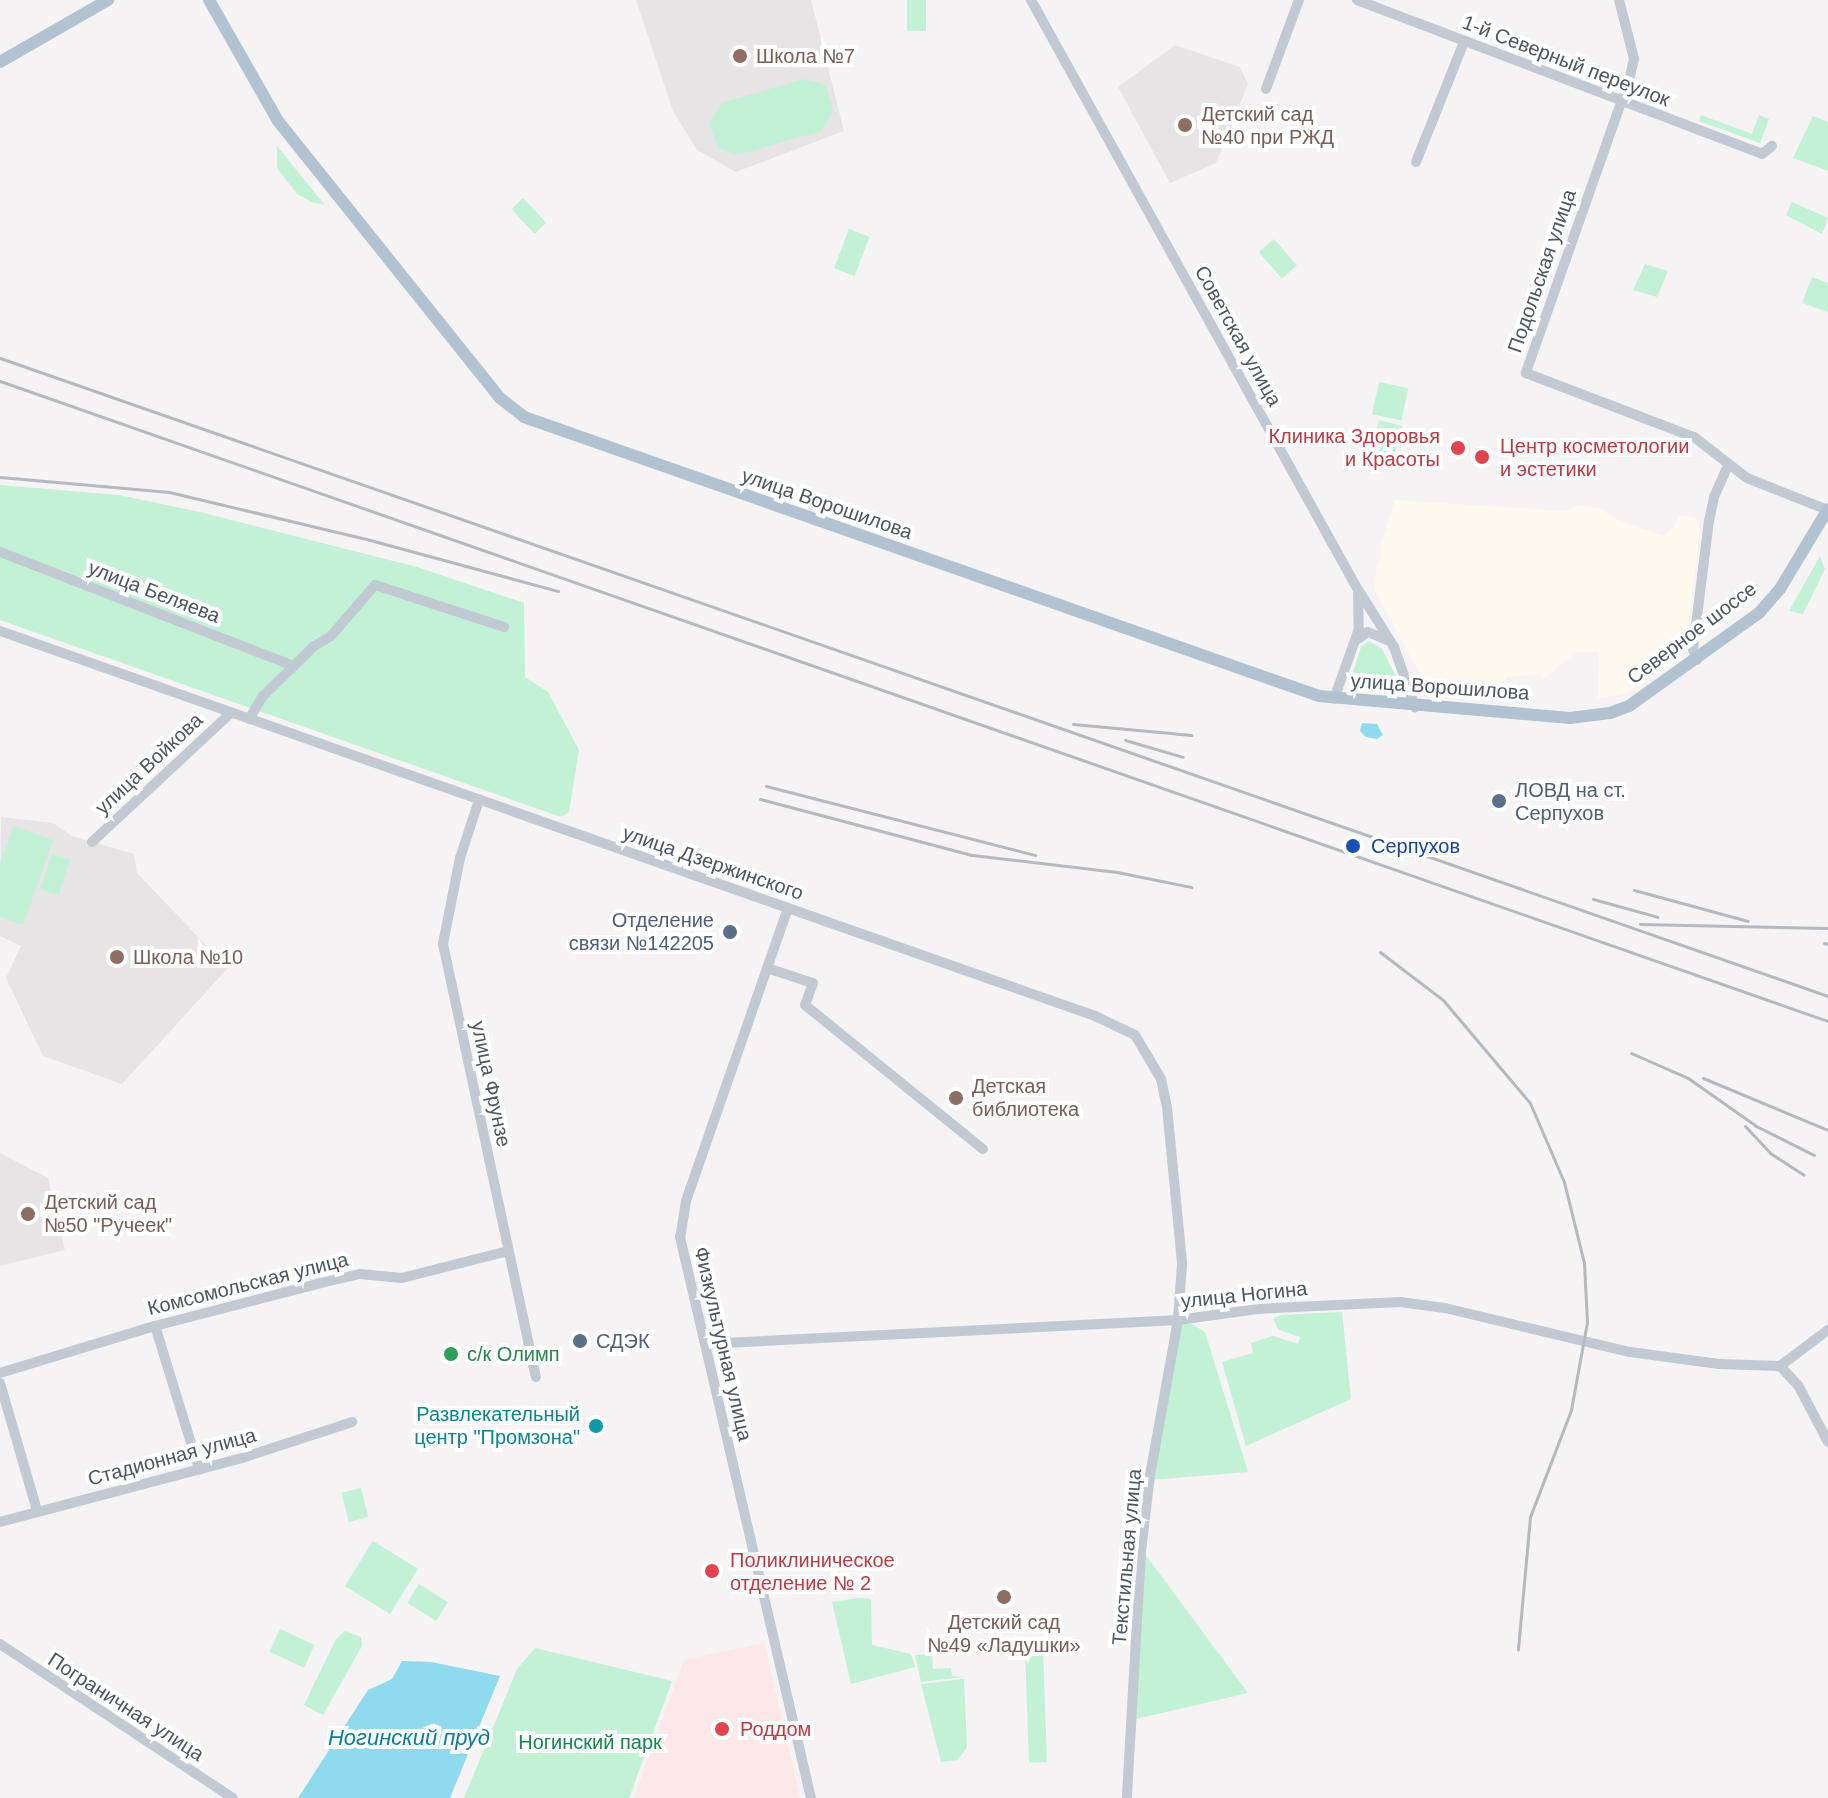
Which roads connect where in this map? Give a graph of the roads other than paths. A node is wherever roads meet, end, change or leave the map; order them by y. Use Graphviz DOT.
graph roads {
  1 [pos="108,0"];
  2 [pos="209,0"];
  3 [pos="1031,0"];
  4 [pos="1299,0"];
  5 [pos="1357,0"];
  6 [pos="1619,0"];
  7 [pos="1464,42"];
  8 [pos="0,62"];
  9 [pos="1266,89"];
  10 [pos="1622,100"];
  11 [pos="1772,146"];
  12 [pos="1416,162"];
  13 [pos="1728,465"];
  14 [pos="1828,510"];
  15 [pos="0,552"];
  16 [pos="1358,590"];
  17 [pos="504,627"];
  18 [pos="0,631"];
  19 [pos="1353,643"];
  20 [pos="1394,647"];
  21 [pos="1697,660"];
  22 [pos="294,666"];
  23 [pos="1334,699"];
  24 [pos="1629,706"];
  25 [pos="1415,707"];
  26 [pos="231,713"];
  27 [pos="249,719"];
  28 [pos="479,800"];
  29 [pos="92,842"];
  30 [pos="788,908"];
  31 [pos="767,968"];
  32 [pos="983,1149"];
  33 [pos="508,1251"];
  34 [pos="1178,1320"];
  35 [pos="155,1326"];
  36 [pos="1828,1330"];
  37 [pos="705,1344"];
  38 [pos="1780,1366"];
  39 [pos="0,1373"];
  40 [pos="536,1377"];
  41 [pos="0,1383"];
  42 [pos="352,1422"];
  43 [pos="1828,1442"];
  44 [pos="199,1469"];
  45 [pos="37,1510"];
  46 [pos="0,1522"];
  47 [pos="0,1644"];
  48 [pos="233,1798"];
  49 [pos="811,1798"];
  50 [pos="1127,1798"];
  1 -- 8 [label="main road"];
  2 -- 23 [label="main road, улица Ворошилова"];
  3 -- 16 [label="street, Советская улица"];
  4 -- 9 [label="street"];
  5 -- 7 [label="street, 1-й Северный переулок"];
  6 -- 10 [label="street, Подольская улица"];
  7 -- 10 [label="street, 1-й Северный переулок"];
  7 -- 12 [label="street"];
  10 -- 11 [label="street, 1-й Северный переулок"];
  10 -- 13 [label="street, Подольская улица"];
  13 -- 14 [label="street, Подольская улица"];
  13 -- 21 [label="street"];
  14 -- 21 [label="main road, Северное шоссе"];
  15 -- 22 [label="street, улица Беляева"];
  16 -- 19 [label="street"];
  16 -- 20 [label="street, Советская улица"];
  17 -- 22 [label="street"];
  18 -- 26 [label="street, улица Дзержинского"];
  19 -- 20 [label="street"];
  19 -- 23 [label="street"];
  20 -- 25 [label="street, Советская улица"];
  21 -- 24 [label="main road, Северное шоссе"];
  22 -- 27 [label="street"];
  23 -- 25 [label="main road, улица Ворошилова"];
  24 -- 25 [label="main road, улица Ворошилова"];
  26 -- 27 [label="street, улица Дзержинского"];
  26 -- 29 [label="street, улица Войкова"];
  27 -- 28 [label="street, улица Дзержинского"];
  28 -- 30 [label="street, улица Дзержинского"];
  28 -- 33 [label="street, улица Фрунзе"];
  30 -- 31 [label="street, Физкультурная улица"];
  30 -- 34 [label="street, улица Дзержинского"];
  31 -- 32 [label="street"];
  31 -- 37 [label="street, Физкультурная улица"];
  33 -- 35 [label="street, Комсомольская улица"];
  33 -- 40 [label="street, улица Фрунзе"];
  34 -- 37 [label="street, улица Ногина"];
  34 -- 38 [label="street, улица Ногина"];
  34 -- 50 [label="street, Текстильная улица"];
  35 -- 39 [label="street, Комсомольская улица"];
  35 -- 44 [label="street"];
  36 -- 38 [label="street"];
  37 -- 49 [label="street, Физкультурная улица"];
  38 -- 43 [label="street"];
  41 -- 45 [label="street"];
  42 -- 44 [label="street, Стадионная улица"];
  44 -- 45 [label="street, Стадионная улица"];
  45 -- 46 [label="street, Стадионная улица"];
  47 -- 48 [label="street, Пограничная улица"];
}
